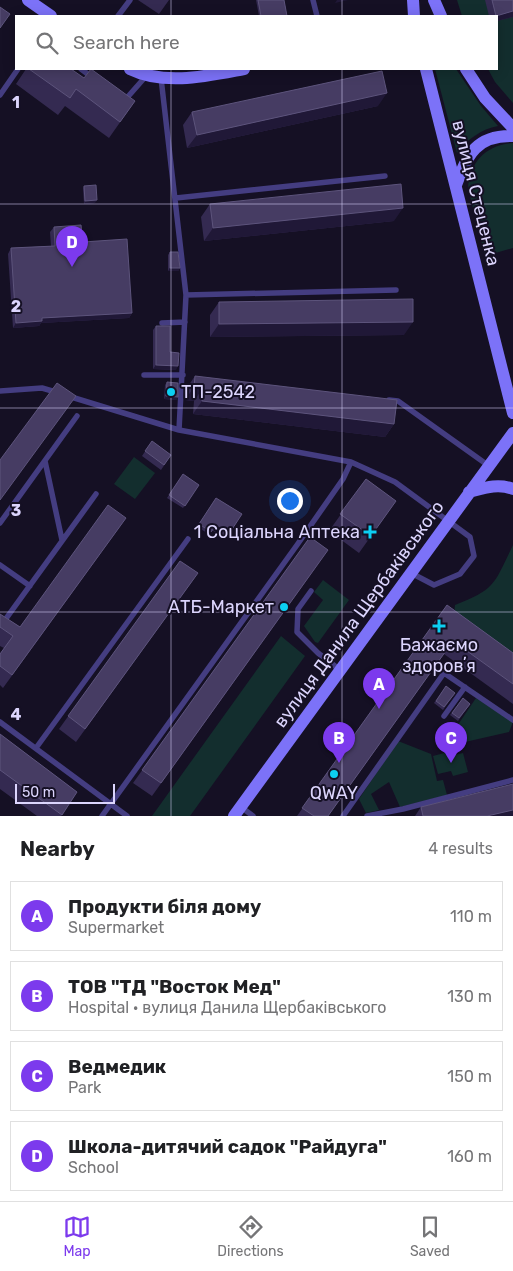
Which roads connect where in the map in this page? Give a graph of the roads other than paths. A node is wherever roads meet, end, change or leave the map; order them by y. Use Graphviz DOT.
graph roads {
  1 [pos="28,0"];
  2 [pos="130,0"];
  3 [pos="313,0"];
  4 [pos="413,0"];
  5 [pos="434,0"];
  6 [pos="50,15"];
  7 [pos="119,15"];
  8 [pos="316,15"];
  9 [pos="414,15"];
  10 [pos="441,15"];
  11 [pos="17,70"];
  12 [pos="78,70"];
  13 [pos="81,70"];
  14 [pos="133,70"];
  15 [pos="239,70"];
  16 [pos="426,70"];
  17 [pos="467,70"];
  18 [pos="74,74"];
  19 [pos="147,75"];
  20 [pos="161,78"];
  21 [pos="103,84"];
  22 [pos="0,95"];
  23 [pos="118,95"];
  24 [pos="513,128"];
  25 [pos="513,136"];
  26 [pos="385,176"];
  27 [pos="456,185"];
  28 [pos="176,198"];
  29 [pos="396,290"];
  30 [pos="186,295"];
  31 [pos="185,322"];
  32 [pos="162,324"];
  33 [pos="144,375"];
  34 [pos="183,375"];
  35 [pos="0,391"];
  36 [pos="378,399"];
  37 [pos="513,414"];
  38 [pos="78,416"];
  39 [pos="179,430"];
  40 [pos="513,433"];
  41 [pos="45,461"];
  42 [pos="351,462"];
  43 [pos="489,466"];
  44 [pos="513,489"];
  45 [pos="469,492"];
  46 [pos="96,494"];
  47 [pos="449,520"];
  48 [pos="0,523"];
  49 [pos="188,539"];
  50 [pos="62,540"];
  51 [pos="0,565"];
  52 [pos="411,572"];
  53 [pos="30,586"];
  54 [pos="311,591"];
  55 [pos="0,627"];
  56 [pos="340,670"];
  57 [pos="465,687"];
  58 [pos="444,716"];
  59 [pos="513,720"];
  60 [pos="0,722"];
  61 [pos="36,748"];
  62 [pos="513,780"];
  63 [pos="110,804"];
  64 [pos="238,811"];
  65 [pos="102,816"];
  66 [pos="127,816"];
  67 [pos="254,816"];
  68 [pos="343,816"];
  69 [pos="367,816"];
  1 -- 6 [label="main road"];
  2 -- 7 [label="lane"];
  3 -- 8 [label="lane"];
  4 -- 9 [label="main road"];
  5 -- 10 [label="main road"];
  11 -- 22 [label="lane"];
  12 -- 18 [label="lane"];
  13 -- 21 [label="lane"];
  14 -- 19 [label="main road"];
  15 -- 20 [label="main road"];
  16 -- 27 [label="main road, вулиця Стеценка"];
  17 -- 24 [label="main road, вулиця Стеценка"];
  19 -- 20 [label="main road"];
  19 -- 23 [label="lane"];
  20 -- 28 [label="lane"];
  25 -- 27 [label="main road"];
  26 -- 28 [label="lane"];
  27 -- 37 [label="main road, вулиця Стеценка"];
  28 -- 30 [label="lane"];
  29 -- 30 [label="lane"];
  30 -- 31 [label="lane"];
  31 -- 32 [label="lane"];
  31 -- 34 [label="lane"];
  33 -- 34 [label="lane"];
  34 -- 39 [label="lane"];
  35 -- 39 [label="lane"];
  36 -- 43 [label="lane"];
  38 -- 41 [label="lane"];
  39 -- 42 [label="lane"];
  40 -- 43 [label="main road, вулиця Данила Щербаківського"];
  41 -- 48 [label="lane"];
  41 -- 50 [label="lane"];
  42 -- 47 [label="lane"];
  42 -- 63 [label="lane"];
  43 -- 45 [label="main road, вулиця Данила Щербаківського"];
  44 -- 45 [label="main road"];
  45 -- 47 [label="main road, вулиця Данила Щербаківського"];
  46 -- 50 [label="lane"];
  47 -- 52 [label="main road, вулиця Данила Щербаківського"];
  47 -- 52 [label="lane"];
  49 -- 61 [label="lane"];
  50 -- 53 [label="lane"];
  51 -- 53 [label="lane"];
  52 -- 56 [label="main road, вулиця Данила Щербаківського"];
  53 -- 55 [label="lane"];
  54 -- 56 [label="lane"];
  56 -- 64 [label="main road, вулиця Данила Щербаківського"];
  57 -- 58 [label="lane"];
  57 -- 59 [label="lane"];
  57 -- 68 [label="lane"];
  60 -- 61 [label="lane"];
  61 -- 63 [label="lane"];
  62 -- 69 [label="lane"];
  63 -- 65 [label="lane"];
  63 -- 66 [label="lane"];
  64 -- 67 [label="lane"];
}
